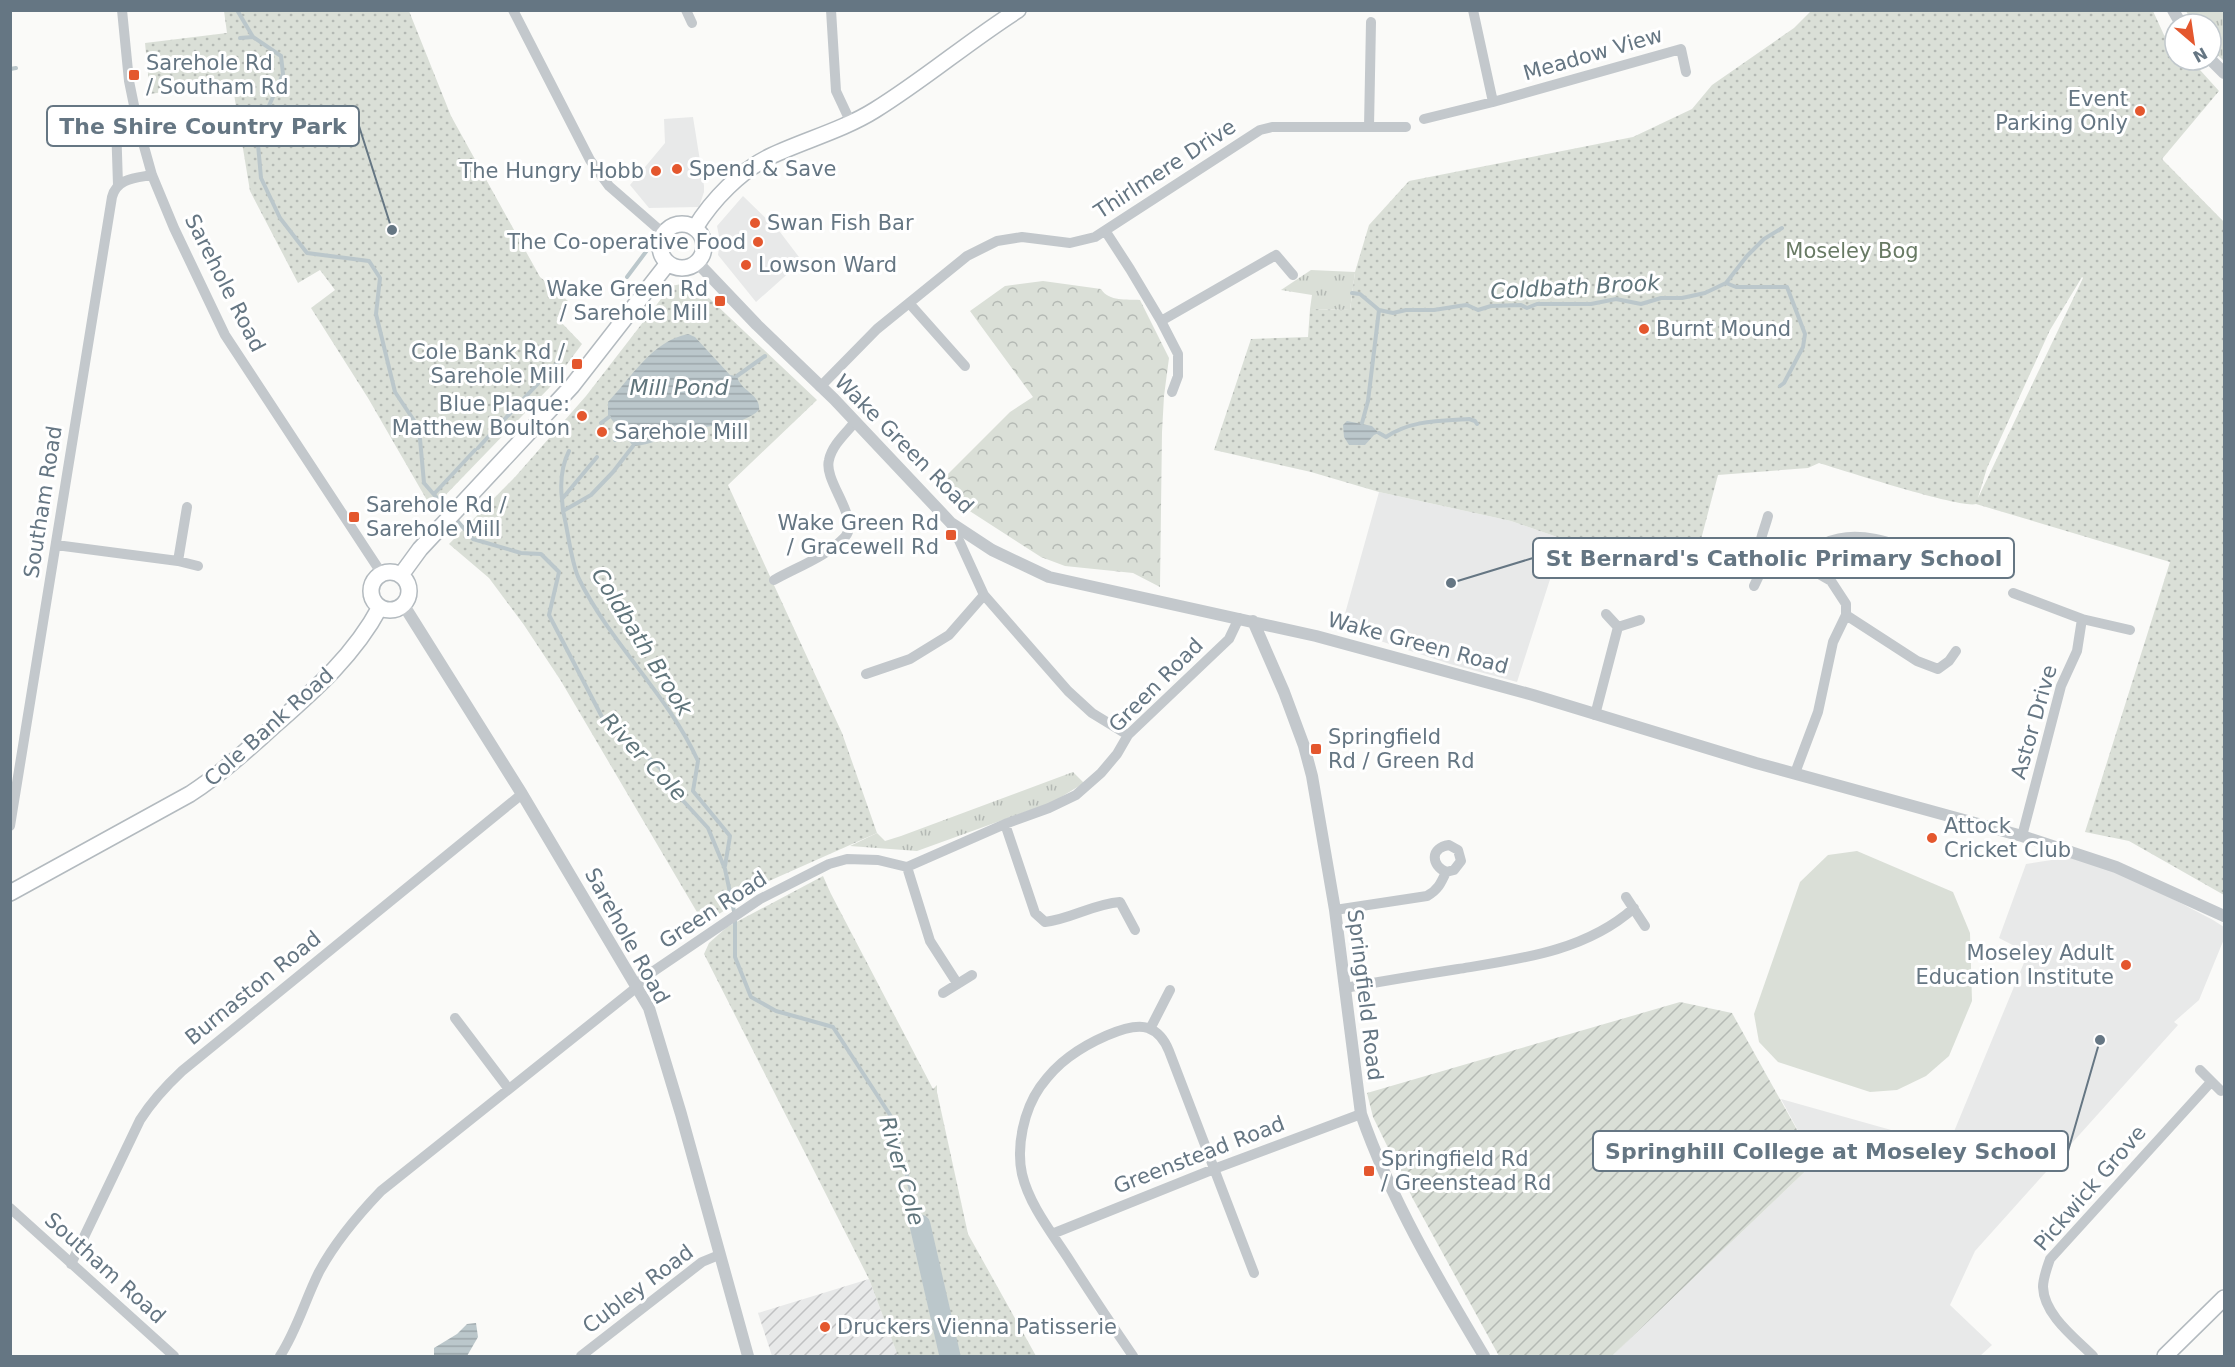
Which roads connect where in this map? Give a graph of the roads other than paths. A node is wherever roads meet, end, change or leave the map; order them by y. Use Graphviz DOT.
graph roads {
  1 [pos="122,10"];
  2 [pos="513,10"];
  3 [pos="686,10"];
  4 [pos="831,10"];
  5 [pos="1018,10"];
  6 [pos="1473,10"];
  7 [pos="1371,22"];
  8 [pos="692,24"];
  9 [pos="1686,72"];
  10 [pos="1493,102"];
  11 [pos="1424,119"];
  12 [pos="116,123"];
  13 [pos="851,123"];
  14 [pos="1368,127"];
  15 [pos="1406,127"];
  16 [pos="152,175"];
  17 [pos="118,185"];
  18 [pos="695,228"];
  19 [pos="1106,232"];
  20 [pos="663,233"];
  21 [pos="697,262"];
  22 [pos="668,263"];
  23 [pos="1293,275"];
  24 [pos="909,303"];
  25 [pos="1161,321"];
  26 [pos="965,366"];
  27 [pos="820,387"];
  28 [pos="1172,392"];
  29 [pos="855,422"];
  30 [pos="187,507"];
  31 [pos="1768,516"];
  32 [pos="951,523"];
  33 [pos="56,544"];
  34 [pos="1937,547"];
  35 [pos="1932,558"];
  36 [pos="178,561"];
  37 [pos="1764,565"];
  38 [pos="198,566"];
  39 [pos="1926,571"];
  40 [pos="1817,573"];
  41 [pos="381,574"];
  42 [pos="401,575"];
  43 [pos="774,580"];
  44 [pos="1754,586"];
  45 [pos="2013,592"];
  46 [pos="984,595"];
  47 [pos="402,606"];
  48 [pos="380,607"];
  49 [pos="1606,614"];
  50 [pos="1846,615"];
  51 [pos="1239,618"];
  52 [pos="2082,619"];
  53 [pos="1640,620"];
  54 [pos="1253,621"];
  55 [pos="1618,627"];
  56 [pos="2130,630"];
  57 [pos="1956,651"];
  58 [pos="866,674"];
  59 [pos="1595,715"];
  60 [pos="1128,735"];
  61 [pos="1795,773"];
  62 [pos="522,794"];
  63 [pos="1005,824"];
  64 [pos="10,825"];
  65 [pos="2022,836"];
  66 [pos="907,867"];
  67 [pos="1446,872"];
  68 [pos="10,893"];
  69 [pos="1626,897"];
  70 [pos="1634,908"];
  71 [pos="1335,910"];
  72 [pos="2224,916"];
  73 [pos="1645,926"];
  74 [pos="1135,930"];
  75 [pos="972,975"];
  76 [pos="957,983"];
  77 [pos="637,987"];
  78 [pos="1345,988"];
  79 [pos="1170,990"];
  80 [pos="943,993"];
  81 [pos="455,1018"];
  82 [pos="1150,1029"];
  83 [pos="2200,1070"];
  84 [pos="2211,1082"];
  85 [pos="508,1088"];
  86 [pos="2221,1091"];
  87 [pos="1361,1114"];
  88 [pos="1214,1169"];
  89 [pos="10,1208"];
  90 [pos="1052,1233"];
  91 [pos="719,1255"];
  92 [pos="71,1264"];
  93 [pos="1254,1273"];
  94 [pos="2224,1298"];
  95 [pos="174,1356"];
  96 [pos="280,1356"];
  97 [pos="581,1356"];
  98 [pos="748,1356"];
  99 [pos="1133,1356"];
  100 [pos="1484,1356"];
  101 [pos="2093,1356"];
  102 [pos="2164,1356"];
  1 -- 16 [label="street, Sarehole Road"];
  2 -- 20 [label="street"];
  3 -- 8 [label="street"];
  4 -- 13 [label="street"];
  5 -- 13 [label="main road"];
  6 -- 10 [label="street"];
  7 -- 14 [label="street"];
  9 -- 10 [label="street, Meadow View"];
  10 -- 11 [label="street, Meadow View"];
  12 -- 17 [label="street, Southam Road"];
  13 -- 18 [label="main road"];
  14 -- 15 [label="street, Thirlmere Drive"];
  14 -- 19 [label="street, Thirlmere Drive"];
  16 -- 17 [label="street"];
  16 -- 41 [label="street, Sarehole Road"];
  17 -- 33 [label="street, Southam Road"];
  18 -- 20 [label="main road"];
  18 -- 21 [label="main road"];
  19 -- 24 [label="street, Thirlmere Drive"];
  19 -- 25 [label="street"];
  20 -- 22 [label="main road"];
  21 -- 22 [label="main road"];
  21 -- 27 [label="street, Wake Green Road"];
  22 -- 42 [label="main road"];
  23 -- 25 [label="street"];
  24 -- 26 [label="street"];
  24 -- 27 [label="street, Thirlmere Drive"];
  25 -- 28 [label="street"];
  27 -- 29 [label="street, Wake Green Road"];
  29 -- 32 [label="street, Wake Green Road"];
  29 -- 43 [label="street"];
  30 -- 36 [label="street"];
  31 -- 37 [label="street"];
  32 -- 46 [label="street"];
  32 -- 51 [label="street, Wake Green Road"];
  33 -- 36 [label="street"];
  33 -- 64 [label="street, Southam Road"];
  34 -- 35 [label="street"];
  35 -- 39 [label="street"];
  35 -- 40 [label="street"];
  36 -- 38 [label="street"];
  37 -- 40 [label="street"];
  37 -- 44 [label="street"];
  40 -- 50 [label="street"];
  41 -- 42 [label="main road"];
  41 -- 48 [label="main road"];
  42 -- 47 [label="main road"];
  45 -- 52 [label="street"];
  46 -- 58 [label="street"];
  46 -- 60 [label="street"];
  47 -- 48 [label="main road"];
  47 -- 62 [label="street, Sarehole Road"];
  48 -- 68 [label="main road, Cole Bank Road"];
  49 -- 55 [label="street"];
  50 -- 57 [label="street"];
  50 -- 61 [label="street"];
  51 -- 54 [label="street, Wake Green Road"];
  51 -- 60 [label="street, Green Road"];
  52 -- 56 [label="street"];
  52 -- 65 [label="street, Astor Drive"];
  53 -- 55 [label="street"];
  54 -- 59 [label="street, Wake Green Road"];
  54 -- 71 [label="street, Springfield Road"];
  55 -- 59 [label="street"];
  59 -- 61 [label="street, Wake Green Road"];
  60 -- 63 [label="street, Green Road"];
  61 -- 65 [label="street, Wake Green Road"];
  62 -- 77 [label="street, Sarehole Road"];
  62 -- 92 [label="street, Burnaston Road"];
  63 -- 66 [label="street, Green Road"];
  63 -- 74 [label="street"];
  65 -- 72 [label="street, Wake Green Road"];
  66 -- 76 [label="street"];
  66 -- 77 [label="street, Green Road"];
  67 -- 71 [label="street"];
  69 -- 70 [label="street"];
  70 -- 73 [label="street"];
  70 -- 78 [label="street"];
  71 -- 78 [label="street, Springfield Road"];
  75 -- 76 [label="street"];
  76 -- 80 [label="street"];
  77 -- 85 [label="street, Green Road"];
  77 -- 91 [label="street, Sarehole Road"];
  78 -- 87 [label="street, Springfield Road"];
  79 -- 82 [label="street"];
  81 -- 85 [label="street"];
  82 -- 88 [label="street"];
  82 -- 90 [label="street"];
  83 -- 84 [label="street"];
  84 -- 86 [label="street"];
  84 -- 101 [label="street, Pickwick Grove"];
  85 -- 96 [label="street, Green Road"];
  87 -- 88 [label="street, Greenstead Road"];
  87 -- 100 [label="street, Springfield Road"];
  88 -- 90 [label="street, Greenstead Road"];
  88 -- 93 [label="street"];
  89 -- 92 [label="street, Southam Road"];
  90 -- 99 [label="street"];
  91 -- 97 [label="street, Cubley Road"];
  91 -- 98 [label="street, Sarehole Road"];
  92 -- 95 [label="street, Southam Road"];
  94 -- 102 [label="main road"];
}
